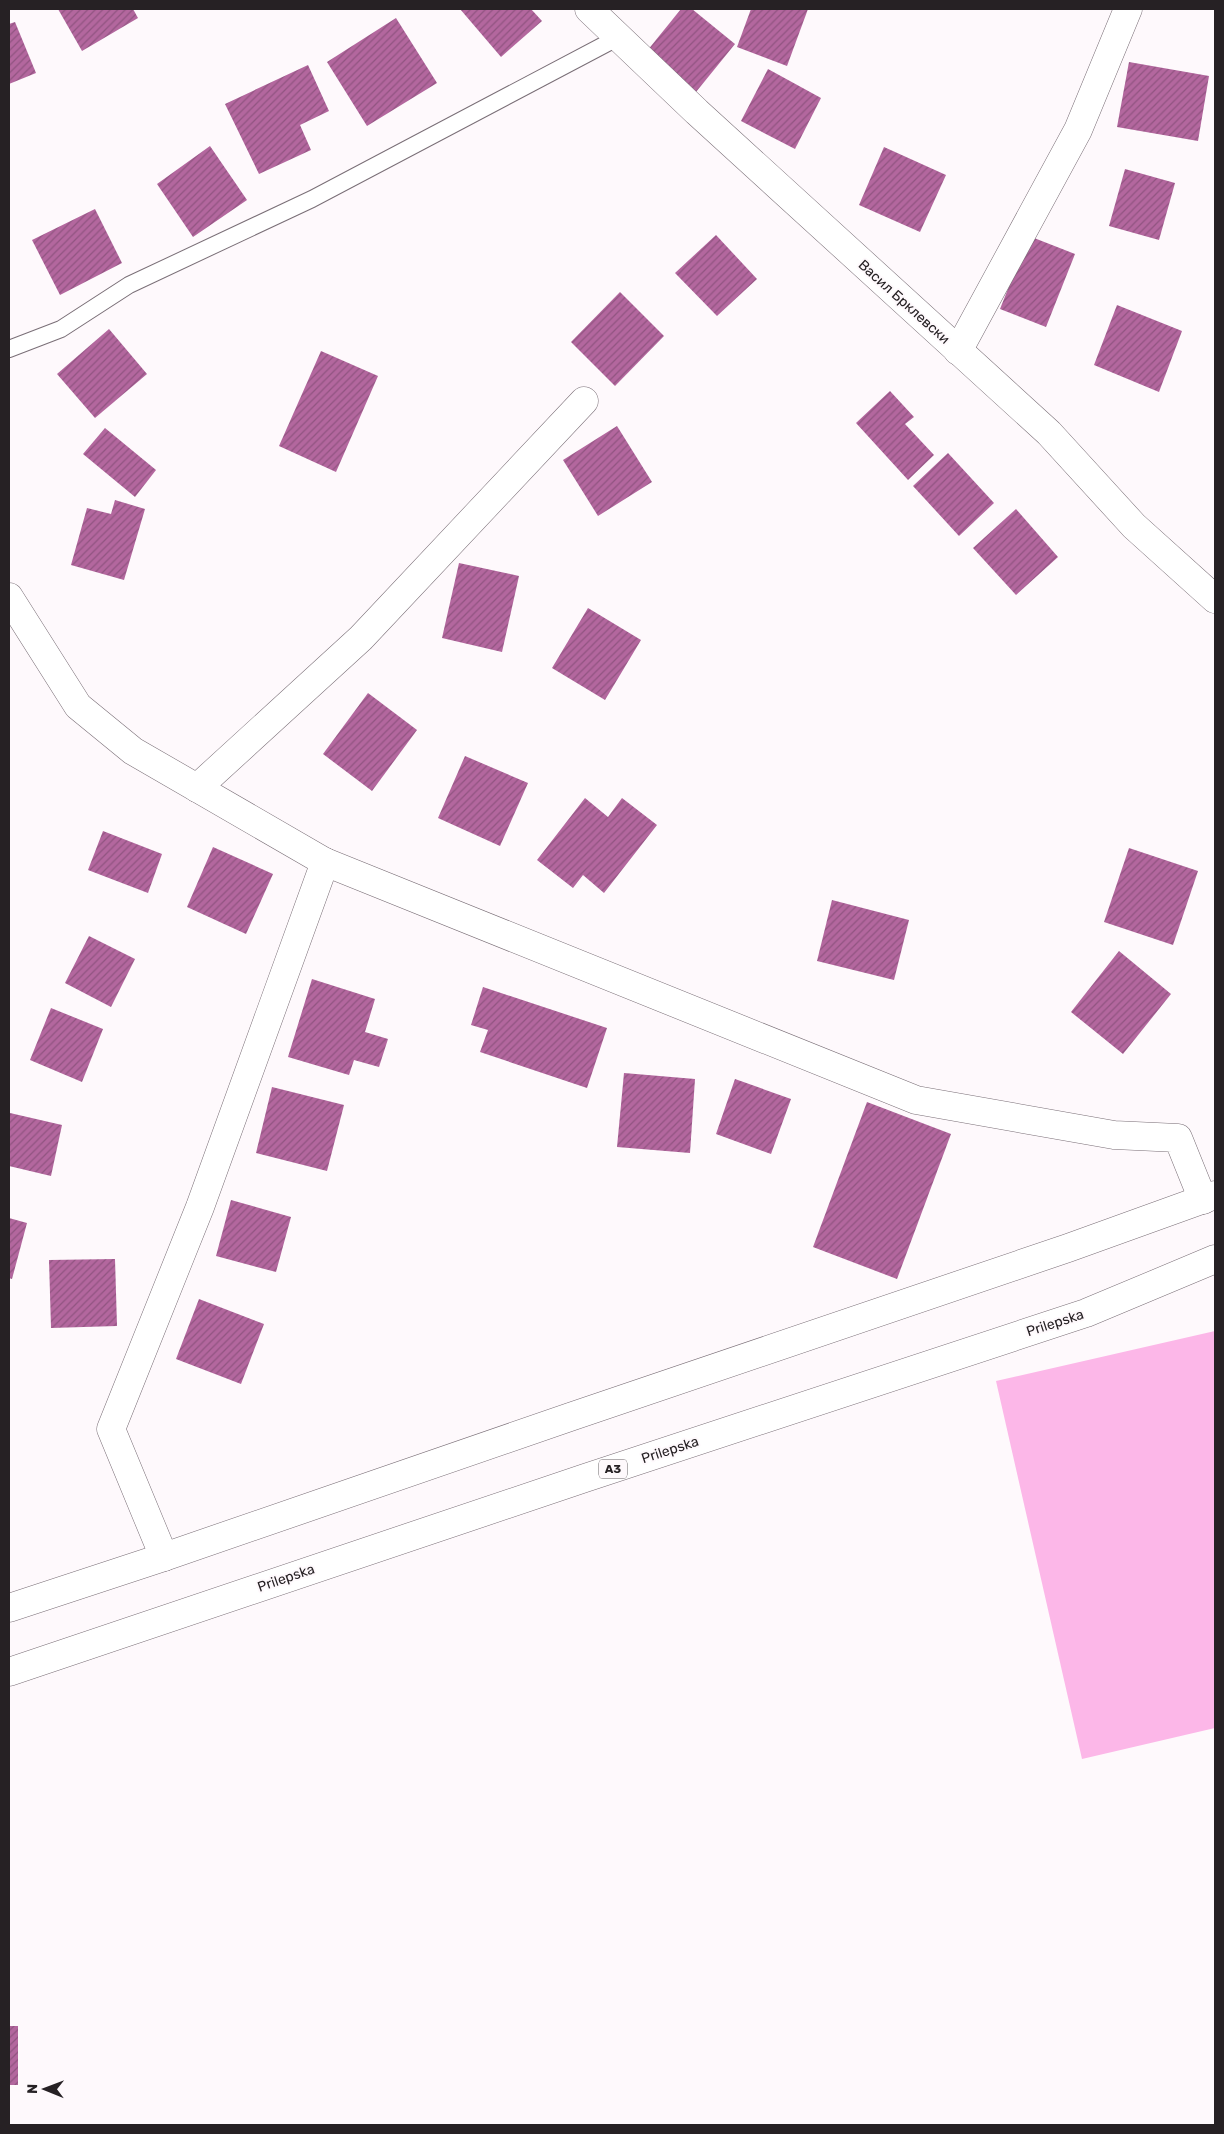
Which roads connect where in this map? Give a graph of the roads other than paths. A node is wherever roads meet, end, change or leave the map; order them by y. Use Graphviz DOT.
graph roads {
  1 [pos="589,9"];
  2 [pos="1128,9"];
  3 [pos="619,37"];
  4 [pos="9,350"];
  5 [pos="958,351"];
  6 [pos="584,401"];
  7 [pos="9,597"];
  8 [pos="1215,599"];
  9 [pos="197,788"];
  10 [pos="325,862"];
  11 [pos="1209,1197"];
  12 [pos="1215,1259"];
  13 [pos="164,1557"];
  14 [pos="9,1608"];
  15 [pos="9,1672"];
  1 -- 3 [label="street, Васил Брклевски"];
  2 -- 5 [label="street"];
  3 -- 4 [label="lane"];
  3 -- 5 [label="street, Васил Брклевски"];
  5 -- 8 [label="street, Васил Брклевски"];
  6 -- 9 [label="street"];
  7 -- 9 [label="street"];
  9 -- 10 [label="street"];
  10 -- 11 [label="street"];
  10 -- 13 [label="street"];
  11 -- 13 [label="street"];
  12 -- 15 [label="street, Prilepska / A3"];
  13 -- 14 [label="street"];
}
